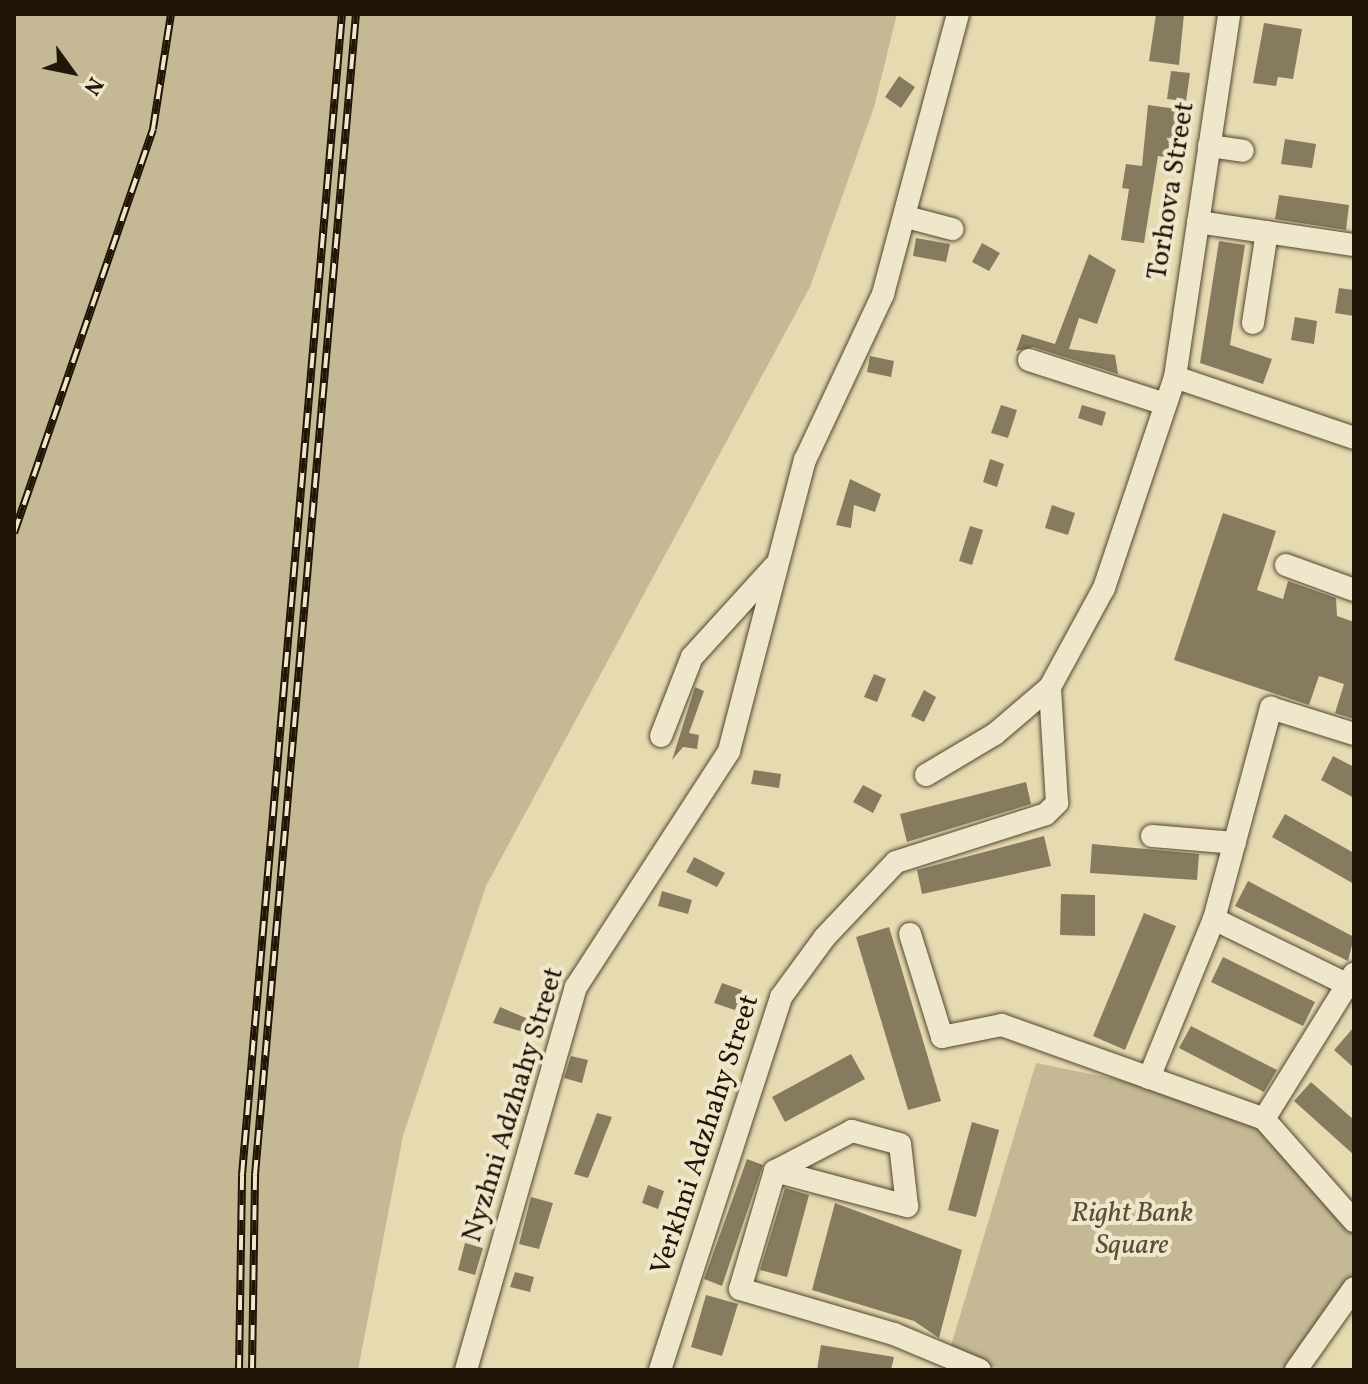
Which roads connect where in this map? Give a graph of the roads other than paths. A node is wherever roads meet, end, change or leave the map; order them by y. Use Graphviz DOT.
graph roads {
  1 [pos="958,14"];
  2 [pos="1229,14"];
  3 [pos="1209,146"];
  4 [pos="1243,151"];
  5 [pos="906,217"];
  6 [pos="1198,222"];
  7 [pos="952,229"];
  8 [pos="1267,232"];
  9 [pos="1354,245"];
  10 [pos="1253,323"];
  11 [pos="1029,360"];
  12 [pos="1175,377"];
  13 [pos="1165,404"];
  14 [pos="1354,438"];
  15 [pos="778,564"];
  16 [pos="1286,565"];
  17 [pos="1354,590"];
  18 [pos="1050,687"];
  19 [pos="1354,734"];
  20 [pos="661,736"];
  21 [pos="926,775"];
  22 [pos="1152,836"];
  23 [pos="1235,843"];
  24 [pos="1214,919"];
  25 [pos="910,934"];
  26 [pos="1352,982"];
  27 [pos="1149,1078"];
  28 [pos="1264,1119"];
  29 [pos="775,1171"];
  30 [pos="1354,1221"];
  31 [pos="1354,1288"];
  32 [pos="1299,1369"];
  33 [pos="466,1370"];
  34 [pos="660,1370"];
  35 [pos="980,1370"];
  1 -- 5 [label="street"];
  2 -- 3 [label="street, Torhova Street"];
  3 -- 4 [label="street"];
  3 -- 6 [label="street, Torhova Street"];
  5 -- 7 [label="street"];
  5 -- 15 [label="street"];
  6 -- 8 [label="street"];
  6 -- 12 [label="street, Torhova Street"];
  8 -- 9 [label="street"];
  8 -- 10 [label="street"];
  11 -- 13 [label="street"];
  12 -- 13 [label="street"];
  12 -- 14 [label="street"];
  13 -- 18 [label="street"];
  15 -- 20 [label="street"];
  15 -- 33 [label="street, Nyzhni Adzhahy Street"];
  16 -- 17 [label="street"];
  18 -- 21 [label="street"];
  18 -- 34 [label="street, Verkhni Adzhahy Street"];
  19 -- 23 [label="street"];
  22 -- 23 [label="street"];
  23 -- 24 [label="street"];
  24 -- 26 [label="street"];
  24 -- 27 [label="street"];
  25 -- 27 [label="street"];
  26 -- 28 [label="street"];
  27 -- 28 [label="street"];
  28 -- 30 [label="street"];
  29 -- 29 [label="street"];
  29 -- 35 [label="street"];
  31 -- 32 [label="street"];
}
